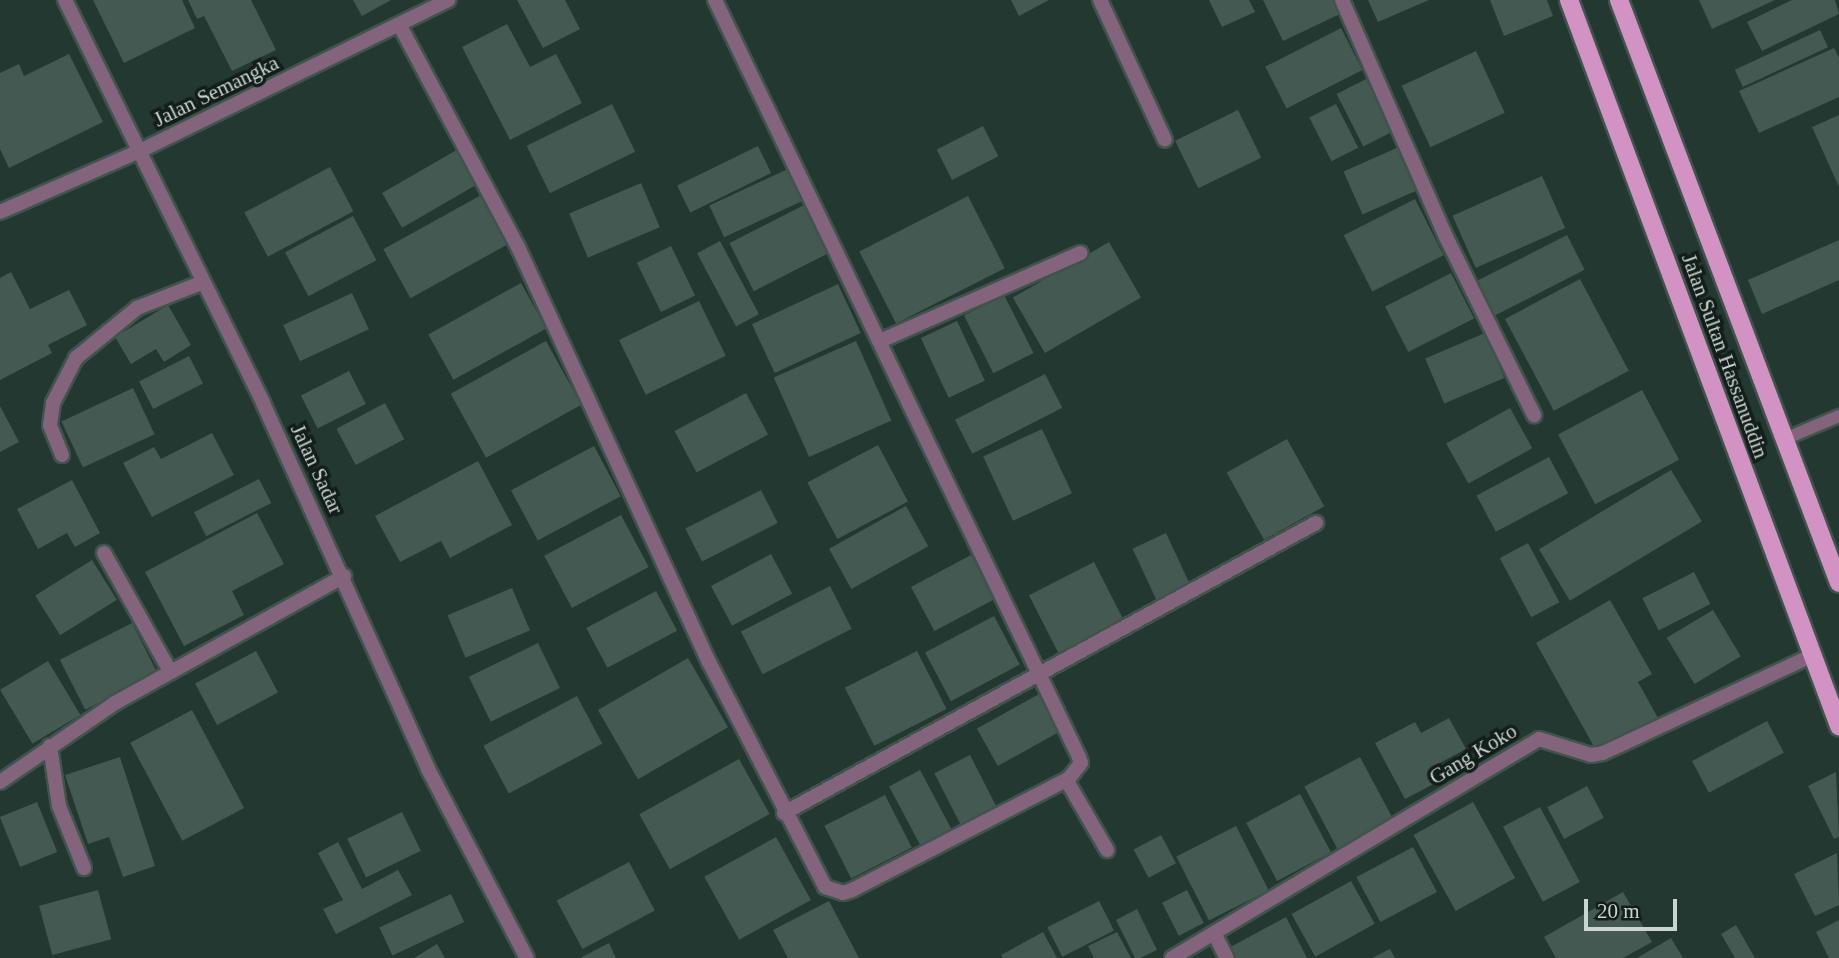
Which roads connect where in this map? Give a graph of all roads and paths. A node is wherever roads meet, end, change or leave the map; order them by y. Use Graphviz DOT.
graph roads {
  1 [pos="65,0"];
  2 [pos="448,0"];
  3 [pos="715,0"];
  4 [pos="1100,0"];
  5 [pos="1342,0"];
  6 [pos="1569,0"];
  7 [pos="1619,0"];
  8 [pos="400,26"];
  9 [pos="1165,140"];
  10 [pos="142,150"];
  11 [pos="0,212"];
  12 [pos="1080,253"];
  13 [pos="201,283"];
  14 [pos="880,341"];
  15 [pos="1534,415"];
  16 [pos="1839,416"];
  17 [pos="1784,439"];
  18 [pos="62,455"];
  19 [pos="1316,523"];
  20 [pos="104,553"];
  21 [pos="344,576"];
  22 [pos="1839,583"];
  23 [pos="1811,656"];
  24 [pos="170,671"];
  25 [pos="1036,676"];
  26 [pos="1839,726"];
  27 [pos="50,747"];
  28 [pos="1068,779"];
  29 [pos="0,782"];
  30 [pos="784,813"];
  31 [pos="1107,850"];
  32 [pos="84,868"];
  33 [pos="1214,933"];
  34 [pos="527,958"];
  35 [pos="1172,958"];
  36 [pos="1227,958"];
  1 -- 10 [label="street, Jalan Sadar"];
  2 -- 8 [label="street, Jalan Semangka"];
  3 -- 14 [label="street"];
  4 -- 9 [label="street"];
  5 -- 15 [label="street"];
  6 -- 23 [label="main road, Jalan Sultan Hassanuddin"];
  7 -- 17 [label="main road, Jalan Sultan Hassanuddin"];
  8 -- 10 [label="street, Jalan Semangka"];
  8 -- 30 [label="street"];
  10 -- 11 [label="street, Jalan Semangka"];
  10 -- 13 [label="street, Jalan Sadar"];
  12 -- 14 [label="street"];
  13 -- 18 [label="street"];
  13 -- 21 [label="street, Jalan Sadar"];
  14 -- 25 [label="street"];
  16 -- 17 [label="lane"];
  17 -- 22 [label="main road, Jalan Sultan Hassanuddin"];
  19 -- 25 [label="street"];
  20 -- 24 [label="street"];
  21 -- 24 [label="street"];
  21 -- 34 [label="street, Jalan Sadar"];
  23 -- 26 [label="main road, Jalan Sultan Hassanuddin"];
  23 -- 33 [label="street, Gang Koko"];
  24 -- 27 [label="street"];
  25 -- 28 [label="street"];
  25 -- 30 [label="street"];
  27 -- 29 [label="street"];
  27 -- 32 [label="street"];
  28 -- 30 [label="street"];
  28 -- 31 [label="street"];
  33 -- 35 [label="street, Gang Koko"];
  33 -- 36 [label="street"];
}
